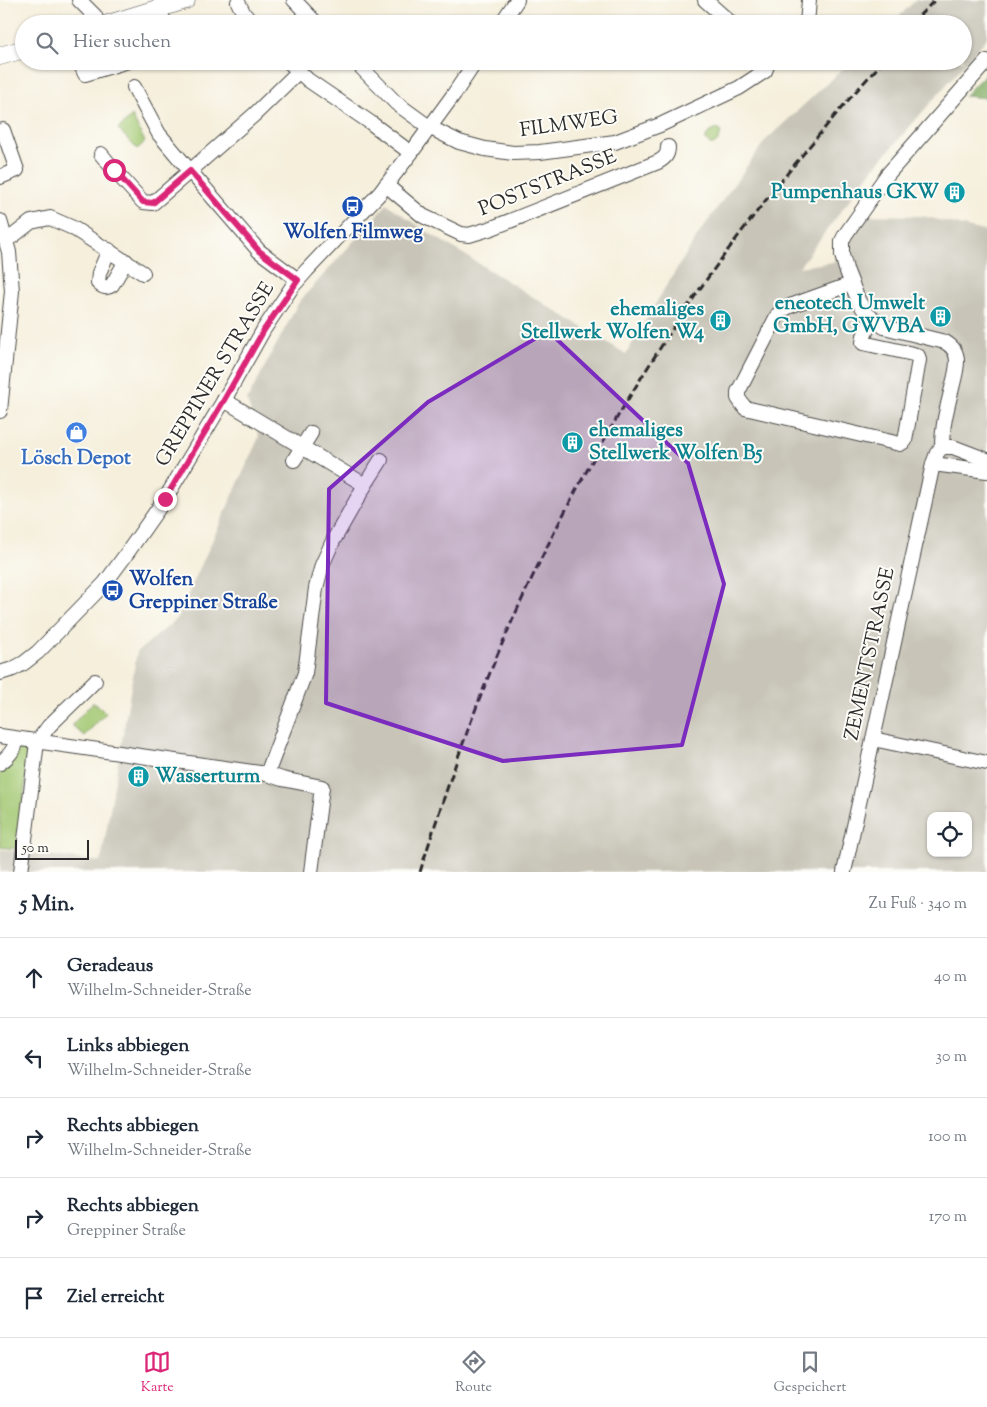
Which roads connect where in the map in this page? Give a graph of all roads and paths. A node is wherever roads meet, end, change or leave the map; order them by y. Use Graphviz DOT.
graph roads {
  1 [pos="79,0"];
  2 [pos="186,0"];
  3 [pos="294,0"];
  4 [pos="517,0"];
  5 [pos="705,0"];
  6 [pos="809,0"];
  7 [pos="238,2"];
  8 [pos="93,15"];
  9 [pos="164,15"];
  10 [pos="245,15"];
  11 [pos="308,15"];
  12 [pos="507,15"];
  13 [pos="722,15"];
  14 [pos="808,15"];
  15 [pos="15,52"];
  16 [pos="0,56"];
  17 [pos="987,61"];
  18 [pos="84,70"];
  19 [pos="99,70"];
  20 [pos="290,70"];
  21 [pos="297,70"];
  22 [pos="363,70"];
  23 [pos="470,70"];
  24 [pos="766,70"];
  25 [pos="134,87"];
  26 [pos="429,127"];
  27 [pos="3,130"];
  28 [pos="668,147"];
  29 [pos="411,153"];
  30 [pos="101,154"];
  31 [pos="190,171"];
  32 [pos="0,176"];
  33 [pos="386,185"];
  34 [pos="0,221"];
  35 [pos="6,239"];
  36 [pos="109,250"];
  37 [pos="126,261"];
  38 [pos="143,273"];
  39 [pos="298,280"];
  40 [pos="852,284"];
  41 [pos="872,319"];
  42 [pos="224,400"];
  43 [pos="0,411"];
  44 [pos="311,434"];
  45 [pos="303,447"];
  46 [pos="942,447"];
  47 [pos="294,460"];
  48 [pos="381,460"];
  49 [pos="987,460"];
  50 [pos="933,464"];
  51 [pos="987,471"];
  52 [pos="365,486"];
  53 [pos="0,673"];
  54 [pos="95,681"];
  55 [pos="0,736"];
  56 [pos="18,739"];
  57 [pos="873,739"];
  58 [pos="38,742"];
  59 [pos="0,763"];
  60 [pos="987,763"];
  61 [pos="267,774"];
  62 [pos="21,872"];
  63 [pos="311,872"];
  64 [pos="844,872"];
  1 -- 8 [label="street"];
  2 -- 9 [label="main road"];
  3 -- 11 [label="street"];
  4 -- 12 [label="street"];
  5 -- 13 [label="street"];
  6 -- 14 [label="street"];
  7 -- 10 [label="street"];
  15 -- 16 [label="main road"];
  17 -- 40 [label="street"];
  18 -- 19 [label="street"];
  20 -- 31 [label="street"];
  21 -- 29 [label="street"];
  22 -- 26 [label="street, FILMWEG"];
  23 -- 26 [label="street, GREPPINER STRASSE"];
  24 -- 26 [label="street, FILMWEG"];
  25 -- 31 [label="street"];
  26 -- 29 [label="street, GREPPINER STRASSE"];
  27 -- 32 [label="street"];
  28 -- 33 [label="street, POSTSTRASSE"];
  29 -- 33 [label="street, GREPPINER STRASSE"];
  30 -- 31 [label="street"];
  31 -- 39 [label="street"];
  33 -- 39 [label="street, GREPPINER STRASSE"];
  34 -- 35 [label="street"];
  35 -- 36 [label="street"];
  35 -- 43 [label="street"];
  36 -- 37 [label="street"];
  36 -- 37 [label="street"];
  37 -- 38 [label="street"];
  39 -- 42 [label="street, GREPPINER STRASSE"];
  40 -- 41 [label="street"];
  40 -- 41 [label="street"];
  41 -- 46 [label="street"];
  42 -- 45 [label="street"];
  42 -- 53 [label="street, GREPPINER STRASSE"];
  44 -- 45 [label="street"];
  45 -- 47 [label="street"];
  45 -- 52 [label="street"];
  46 -- 49 [label="street"];
  46 -- 50 [label="street, ZEMENTSTRASSE"];
  48 -- 52 [label="street"];
  50 -- 51 [label="street"];
  50 -- 57 [label="street, ZEMENTSTRASSE"];
  52 -- 61 [label="street"];
  54 -- 58 [label="street"];
  55 -- 56 [label="street"];
  56 -- 58 [label="street"];
  56 -- 59 [label="street"];
  57 -- 60 [label="street"];
  57 -- 64 [label="street, ZEMENTSTRASSE"];
  58 -- 61 [label="street"];
  58 -- 62 [label="street"];
  61 -- 63 [label="street"];
}
